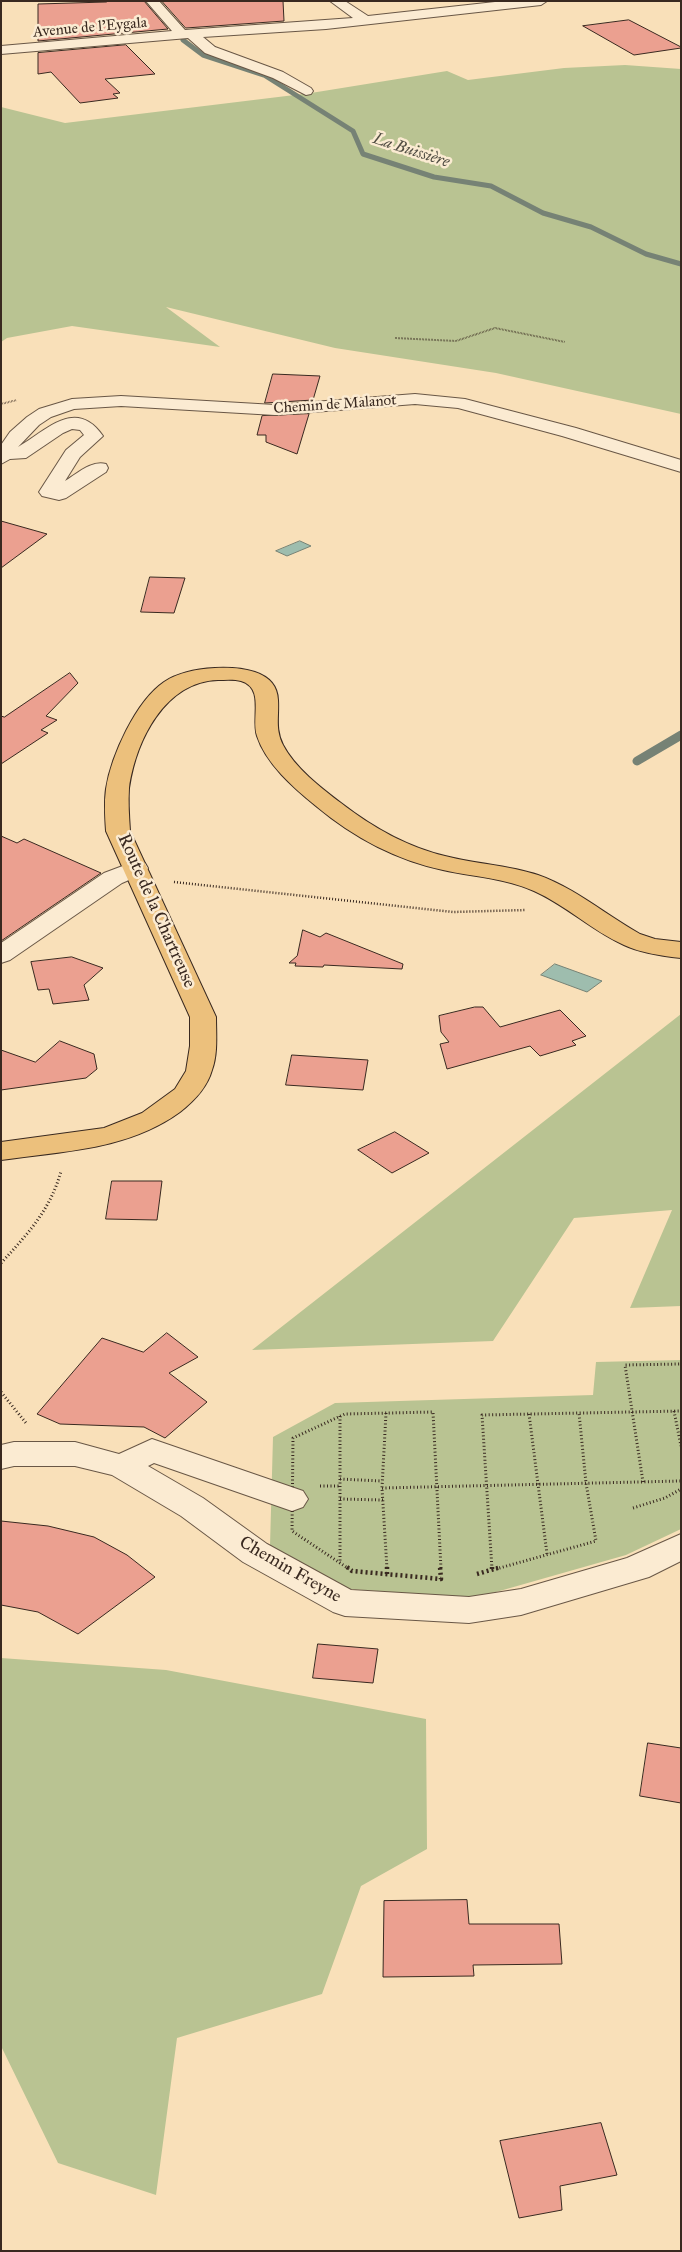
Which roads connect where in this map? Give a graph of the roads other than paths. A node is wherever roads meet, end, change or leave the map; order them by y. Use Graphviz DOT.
graph roads {
  1 [pos="152,1"];
  2 [pos="336,1"];
  3 [pos="541,1"];
  4 [pos="475,5"];
  5 [pos="407,17"];
  6 [pos="366,21"];
  7 [pos="266,29"];
  8 [pos="186,35"];
  9 [pos="1,51"];
  10 [pos="306,91"];
  11 [pos="3,456"];
  12 [pos="681,466"];
  13 [pos="99,468"];
  14 [pos="139,875"];
  15 [pos="681,950"];
  16 [pos="1,955"];
  17 [pos="1,1151"];
  18 [pos="1,1458"];
  19 [pos="122,1466"];
  20 [pos="292,1499"];
  21 [pos="681,1546"];
  1 -- 8 [label="street"];
  2 -- 6 [label="street"];
  3 -- 4 [label="street, Avenue de l'Eygala"];
  4 -- 5 [label="street, Avenue de l'Eygala"];
  5 -- 6 [label="street, Avenue de l'Eygala"];
  5 -- 7 [label="street"];
  6 -- 7 [label="street, Avenue de l'Eygala"];
  7 -- 8 [label="street, Avenue de l'Eygala"];
  8 -- 9 [label="street, Avenue de l'Eygala"];
  8 -- 10 [label="street"];
  11 -- 12 [label="street, Chemin de Malanot"];
  11 -- 13 [label="street"];
  14 -- 15 [label="main road, Route de la Chartreuse"];
  14 -- 16 [label="street"];
  14 -- 17 [label="main road, Route de la Chartreuse"];
  18 -- 19 [label="street, Chemin Freyne"];
  19 -- 20 [label="street"];
  19 -- 21 [label="street, Chemin Freyne"];
}
